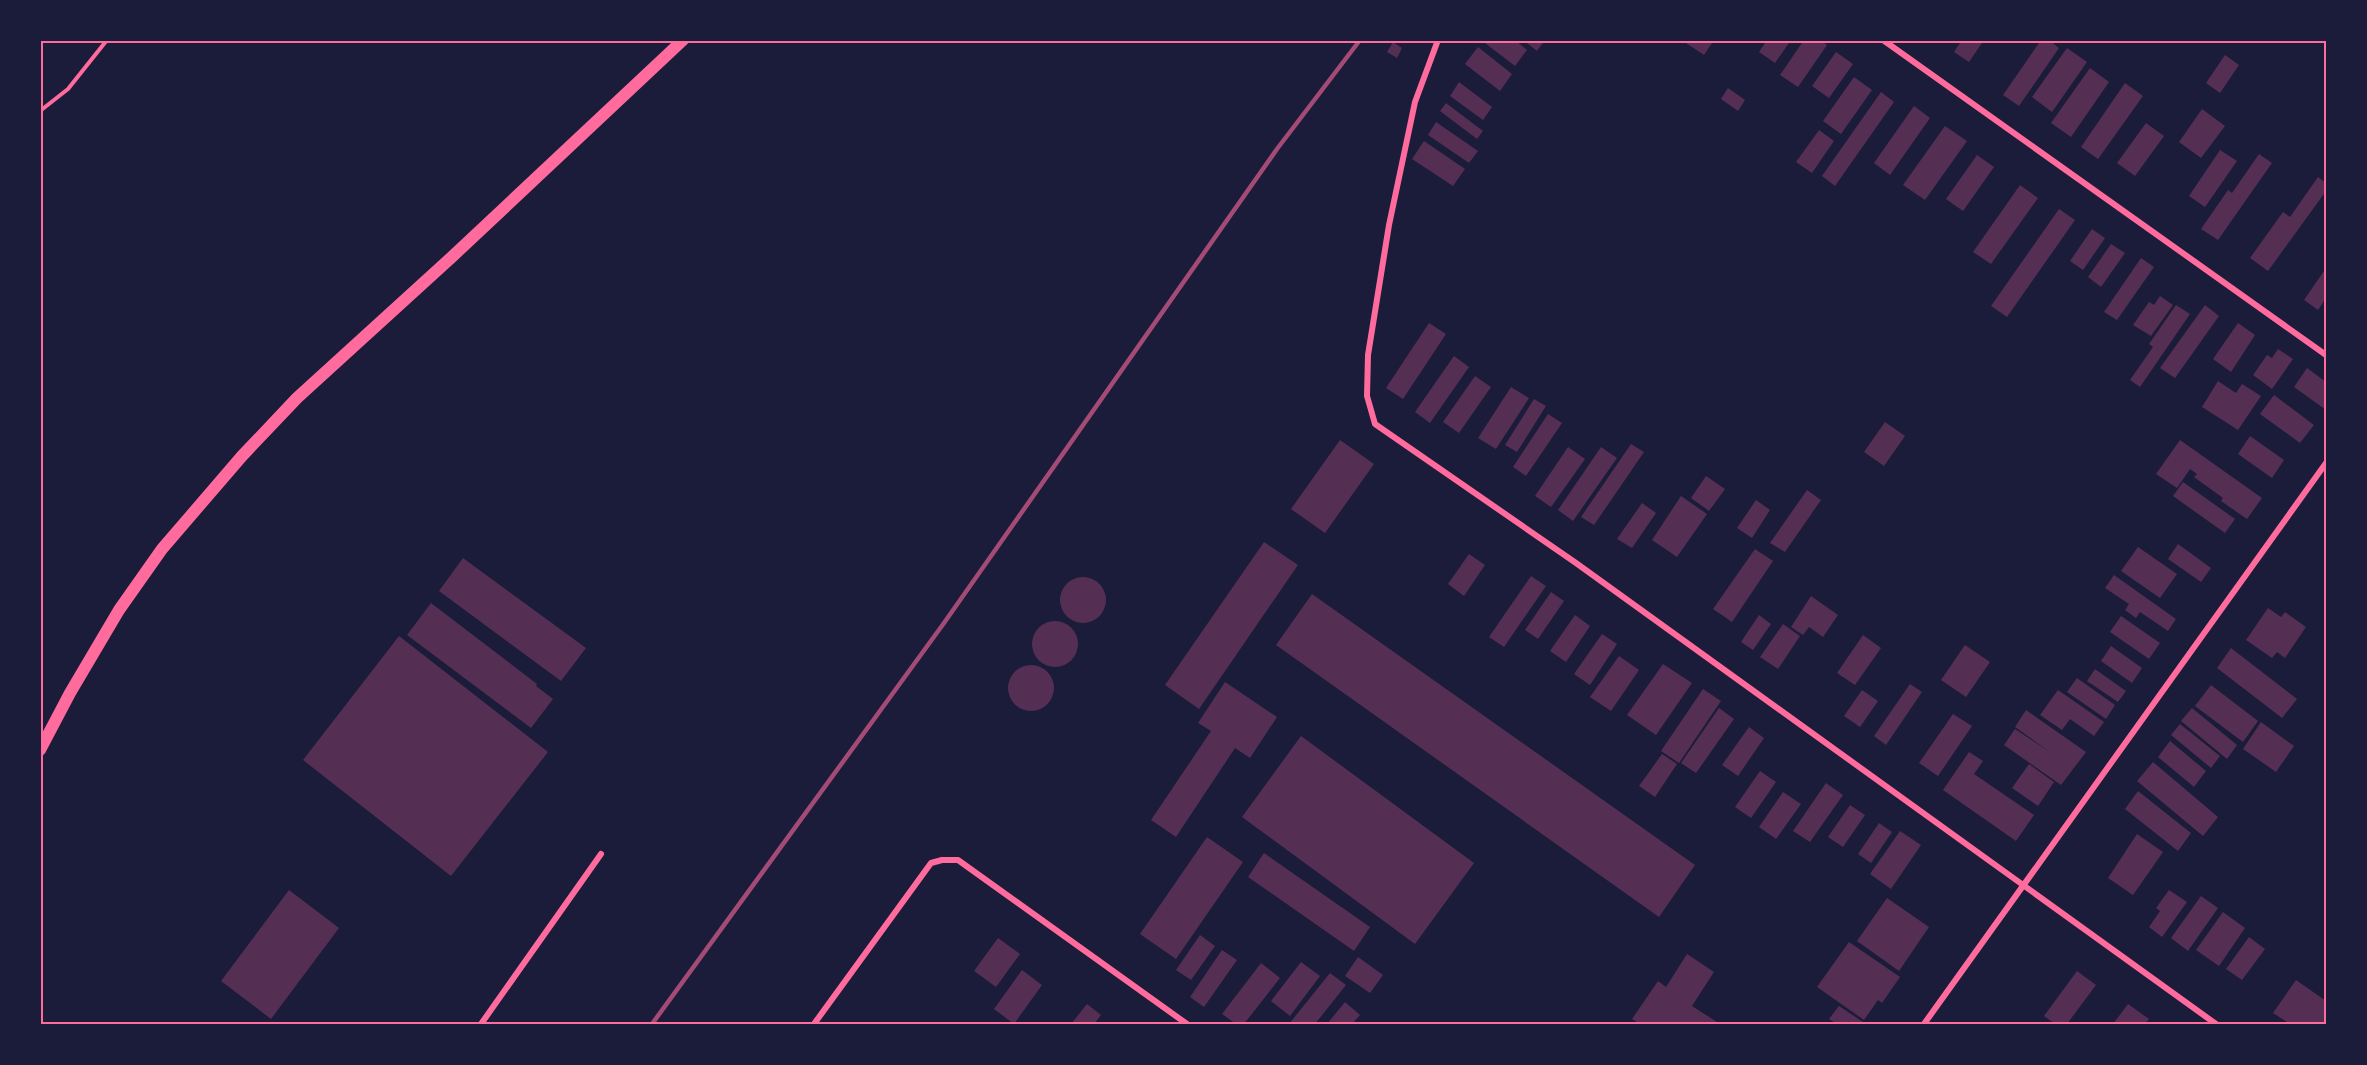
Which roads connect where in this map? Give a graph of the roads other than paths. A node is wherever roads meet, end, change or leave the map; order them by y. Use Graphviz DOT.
graph roads {
  1 [pos="682,40"];
  2 [pos="1437,40"];
  3 [pos="1883,40"];
  4 [pos="2326,356"];
  5 [pos="2326,463"];
  6 [pos="40,750"];
  7 [pos="601,854"];
  8 [pos="2022,886"];
  9 [pos="480,1024"];
  10 [pos="814,1024"];
  11 [pos="1187,1024"];
  12 [pos="1924,1024"];
  13 [pos="2216,1024"];
  1 -- 6 [label="main road"];
  2 -- 8 [label="street"];
  3 -- 4 [label="street"];
  5 -- 8 [label="street"];
  7 -- 9 [label="street"];
  8 -- 12 [label="street"];
  8 -- 13 [label="street"];
  10 -- 11 [label="street"];
}
